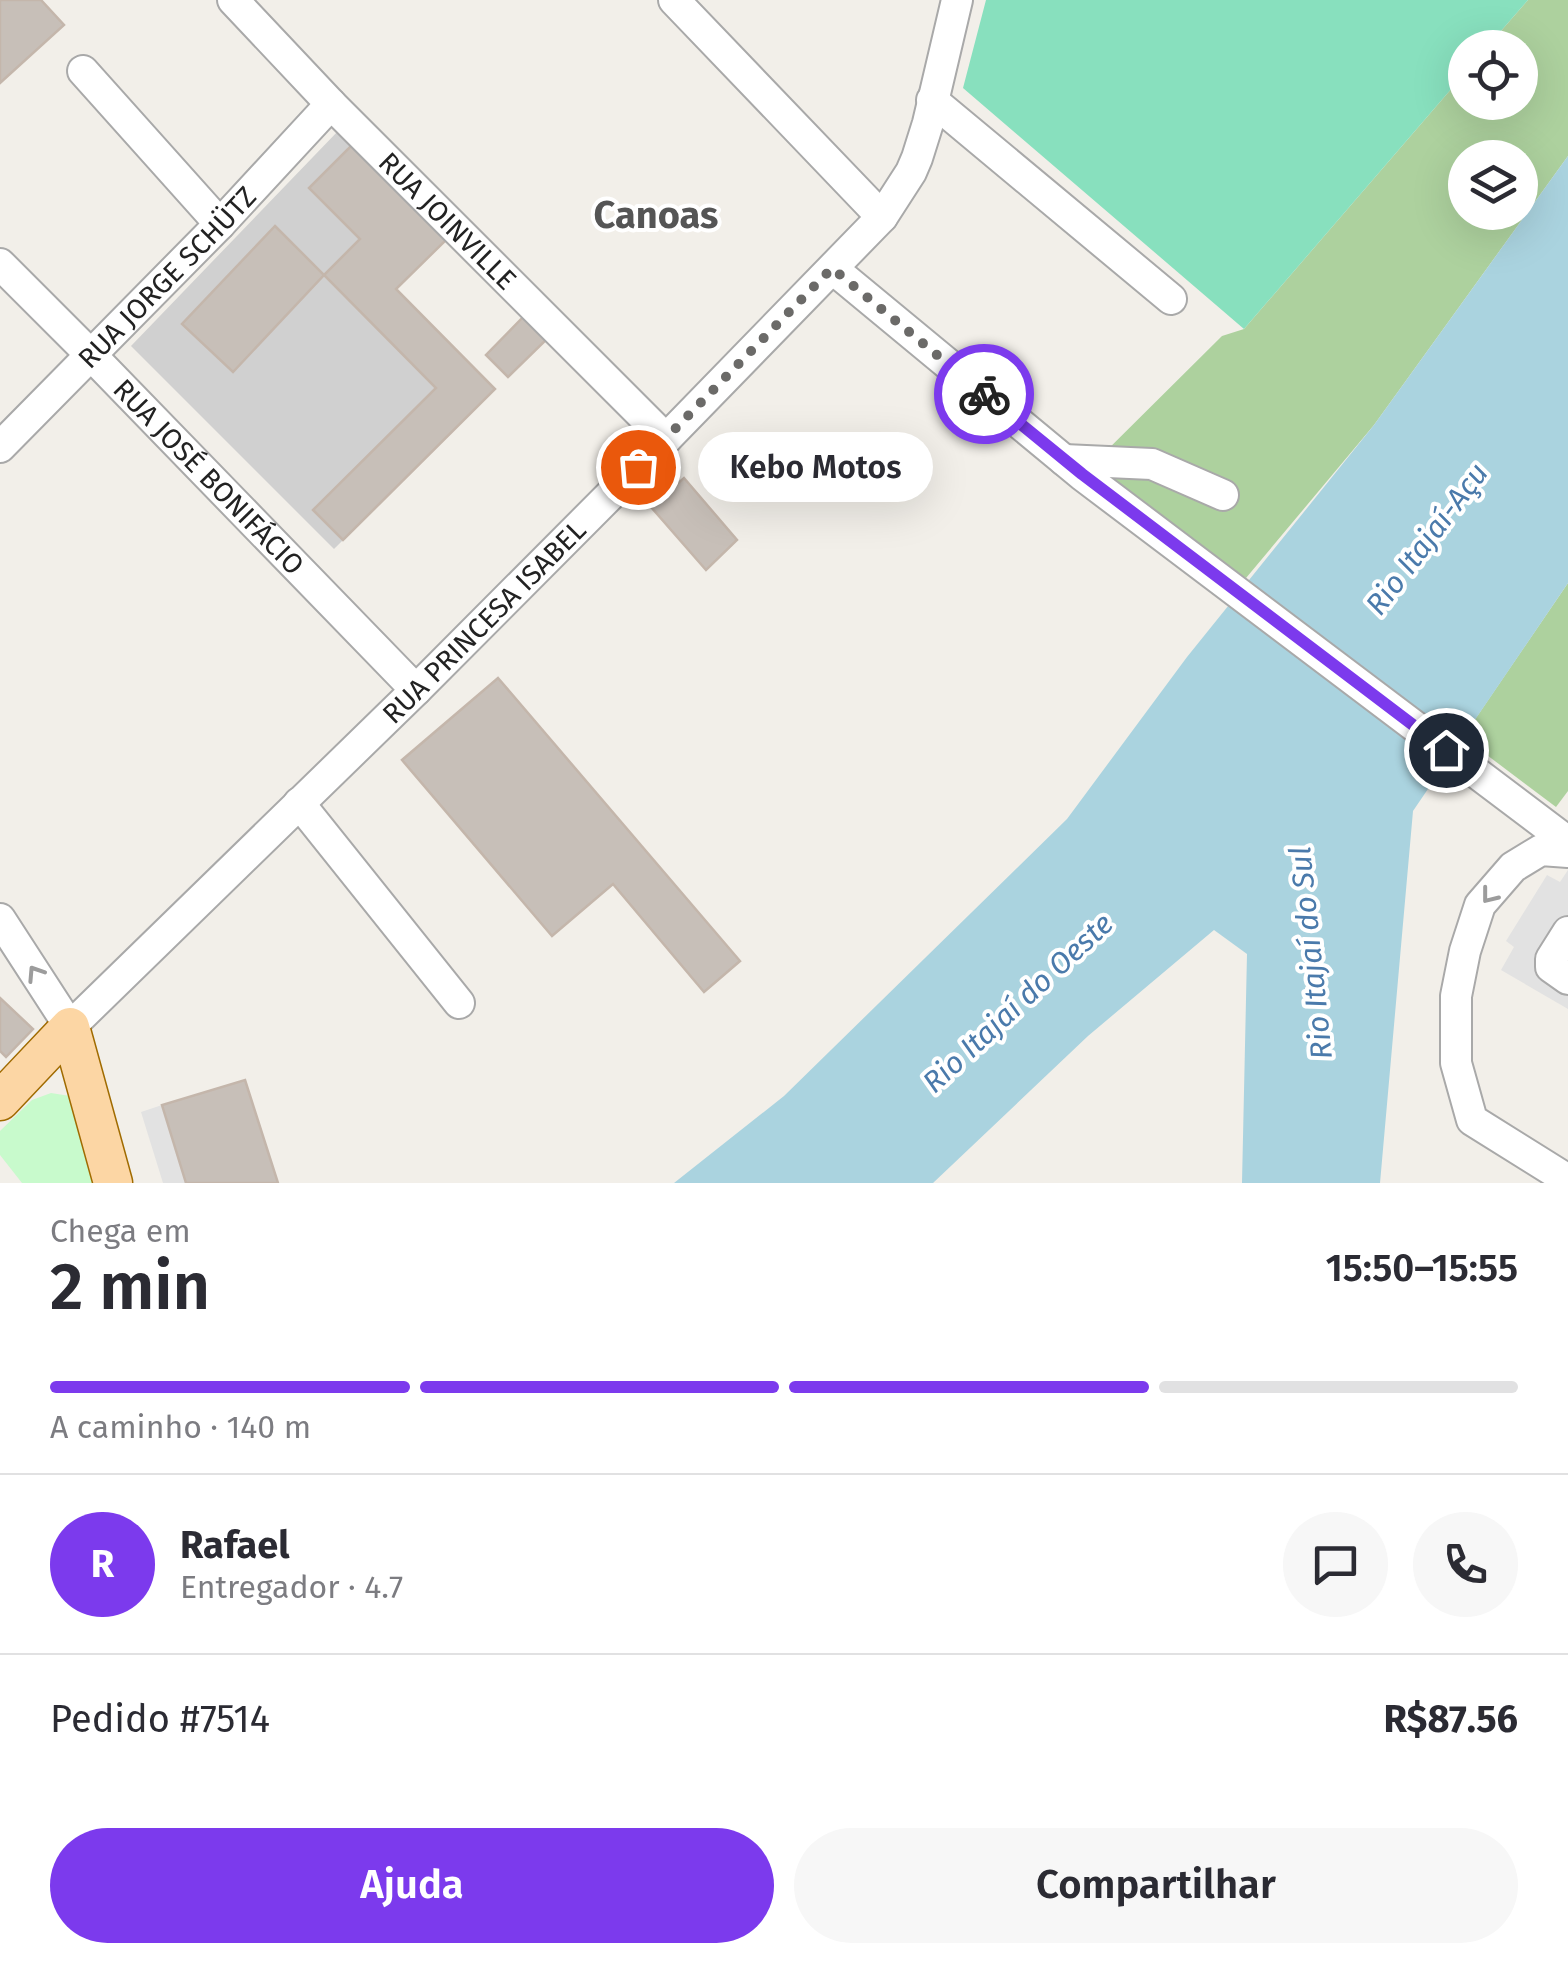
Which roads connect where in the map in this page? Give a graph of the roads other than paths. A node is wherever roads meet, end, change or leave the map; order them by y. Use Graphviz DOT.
graph roads {
  1 [pos="233,0"];
  2 [pos="674,0"];
  3 [pos="957,0"];
  4 [pos="82,71"];
  5 [pos="932,100"];
  6 [pos="332,104"];
  7 [pos="882,216"];
  8 [pos="220,224"];
  9 [pos="0,264"];
  10 [pos="832,268"];
  11 [pos="1171,299"];
  12 [pos="90,354"];
  13 [pos="666,439"];
  14 [pos="0,446"];
  15 [pos="1073,467"];
  16 [pos="1223,495"];
  17 [pos="416,690"];
  18 [pos="300,803"];
  19 [pos="1568,842"];
  20 [pos="1568,852"];
  21 [pos="0,918"];
  22 [pos="1568,932"];
  23 [pos="1568,978"];
  24 [pos="459,1002"];
  25 [pos="70,1028"];
  26 [pos="0,1101"];
  27 [pos="1568,1180"];
  28 [pos="113,1183"];
  1 -- 6 [label="street, RUA JOINVILLE"];
  2 -- 7 [label="street"];
  3 -- 5 [label="street, RUA PRINCESA ISABEL"];
  4 -- 8 [label="street"];
  5 -- 7 [label="street, RUA PRINCESA ISABEL"];
  5 -- 11 [label="street"];
  6 -- 8 [label="street, RUA JORGE SCHÜTZ"];
  6 -- 13 [label="street, RUA JOINVILLE"];
  7 -- 10 [label="street, RUA PRINCESA ISABEL"];
  8 -- 12 [label="street, RUA JORGE SCHÜTZ"];
  9 -- 12 [label="street, RUA JOSÉ BONIFÁCIO"];
  10 -- 13 [label="street, RUA PRINCESA ISABEL"];
  10 -- 15 [label="street"];
  12 -- 14 [label="street, RUA JORGE SCHÜTZ"];
  12 -- 17 [label="street, RUA JOSÉ BONIFÁCIO"];
  13 -- 17 [label="street, RUA PRINCESA ISABEL"];
  15 -- 16 [label="street"];
  15 -- 19 [label="street"];
  17 -- 18 [label="street, RUA PRINCESA ISABEL"];
  18 -- 24 [label="street"];
  18 -- 25 [label="street, RUA PRINCESA ISABEL"];
  20 -- 27 [label="street, one-way"];
  25 -- 21 [label="street, one-way"];
  22 -- 23 [label="street"];
  25 -- 26 [label="main road, RUA PRINCESA ISABEL"];
  25 -- 28 [label="main road"];
}
